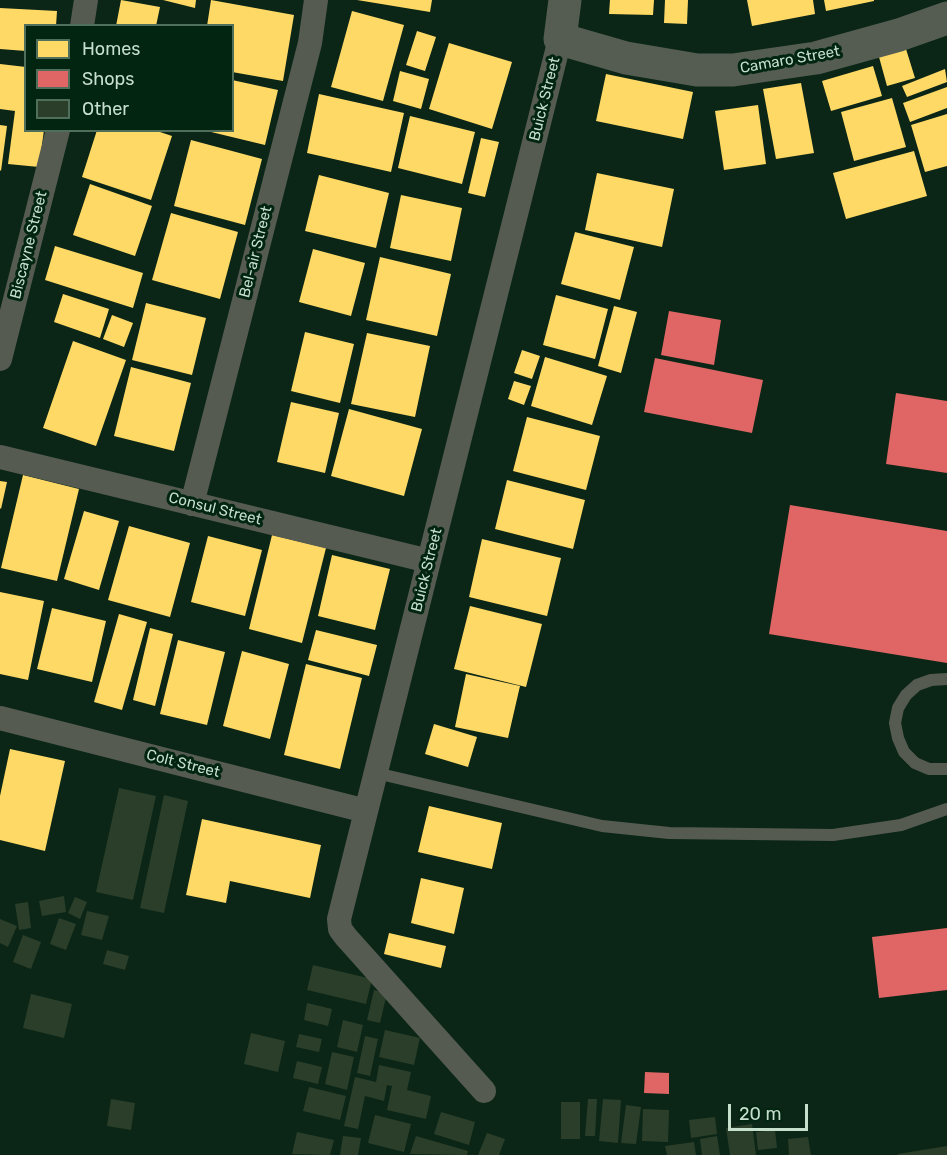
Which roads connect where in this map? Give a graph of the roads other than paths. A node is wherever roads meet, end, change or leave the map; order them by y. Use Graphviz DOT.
graph roads {
  1 [pos="86,0"];
  2 [pos="316,0"];
  3 [pos="565,0"];
  4 [pos="947,18"];
  5 [pos="82,24"];
  6 [pos="560,39"];
  7 [pos="57,132"];
  8 [pos="0,359"];
  9 [pos="0,457"];
  10 [pos="192,504"];
  11 [pos="429,561"];
  12 [pos="947,679"];
  13 [pos="0,718"];
  14 [pos="947,769"];
  15 [pos="376,773"];
  16 [pos="947,809"];
  17 [pos="366,811"];
  18 [pos="484,1091"];
  1 -- 5 [label="street"];
  2 -- 10 [label="street, Bel-air Street"];
  3 -- 6 [label="street, Buick Street"];
  4 -- 6 [label="street, Camaro Street"];
  6 -- 11 [label="street, Buick Street"];
  7 -- 8 [label="street, Biscayne Street"];
  9 -- 10 [label="street, Consul Street"];
  10 -- 11 [label="street, Consul Street"];
  11 -- 15 [label="street, Buick Street"];
  12 -- 14 [label="lane"];
  13 -- 17 [label="street, Colt Street"];
  15 -- 16 [label="lane"];
  15 -- 17 [label="street, Buick Street"];
  17 -- 18 [label="street, Buick Street"];
}
